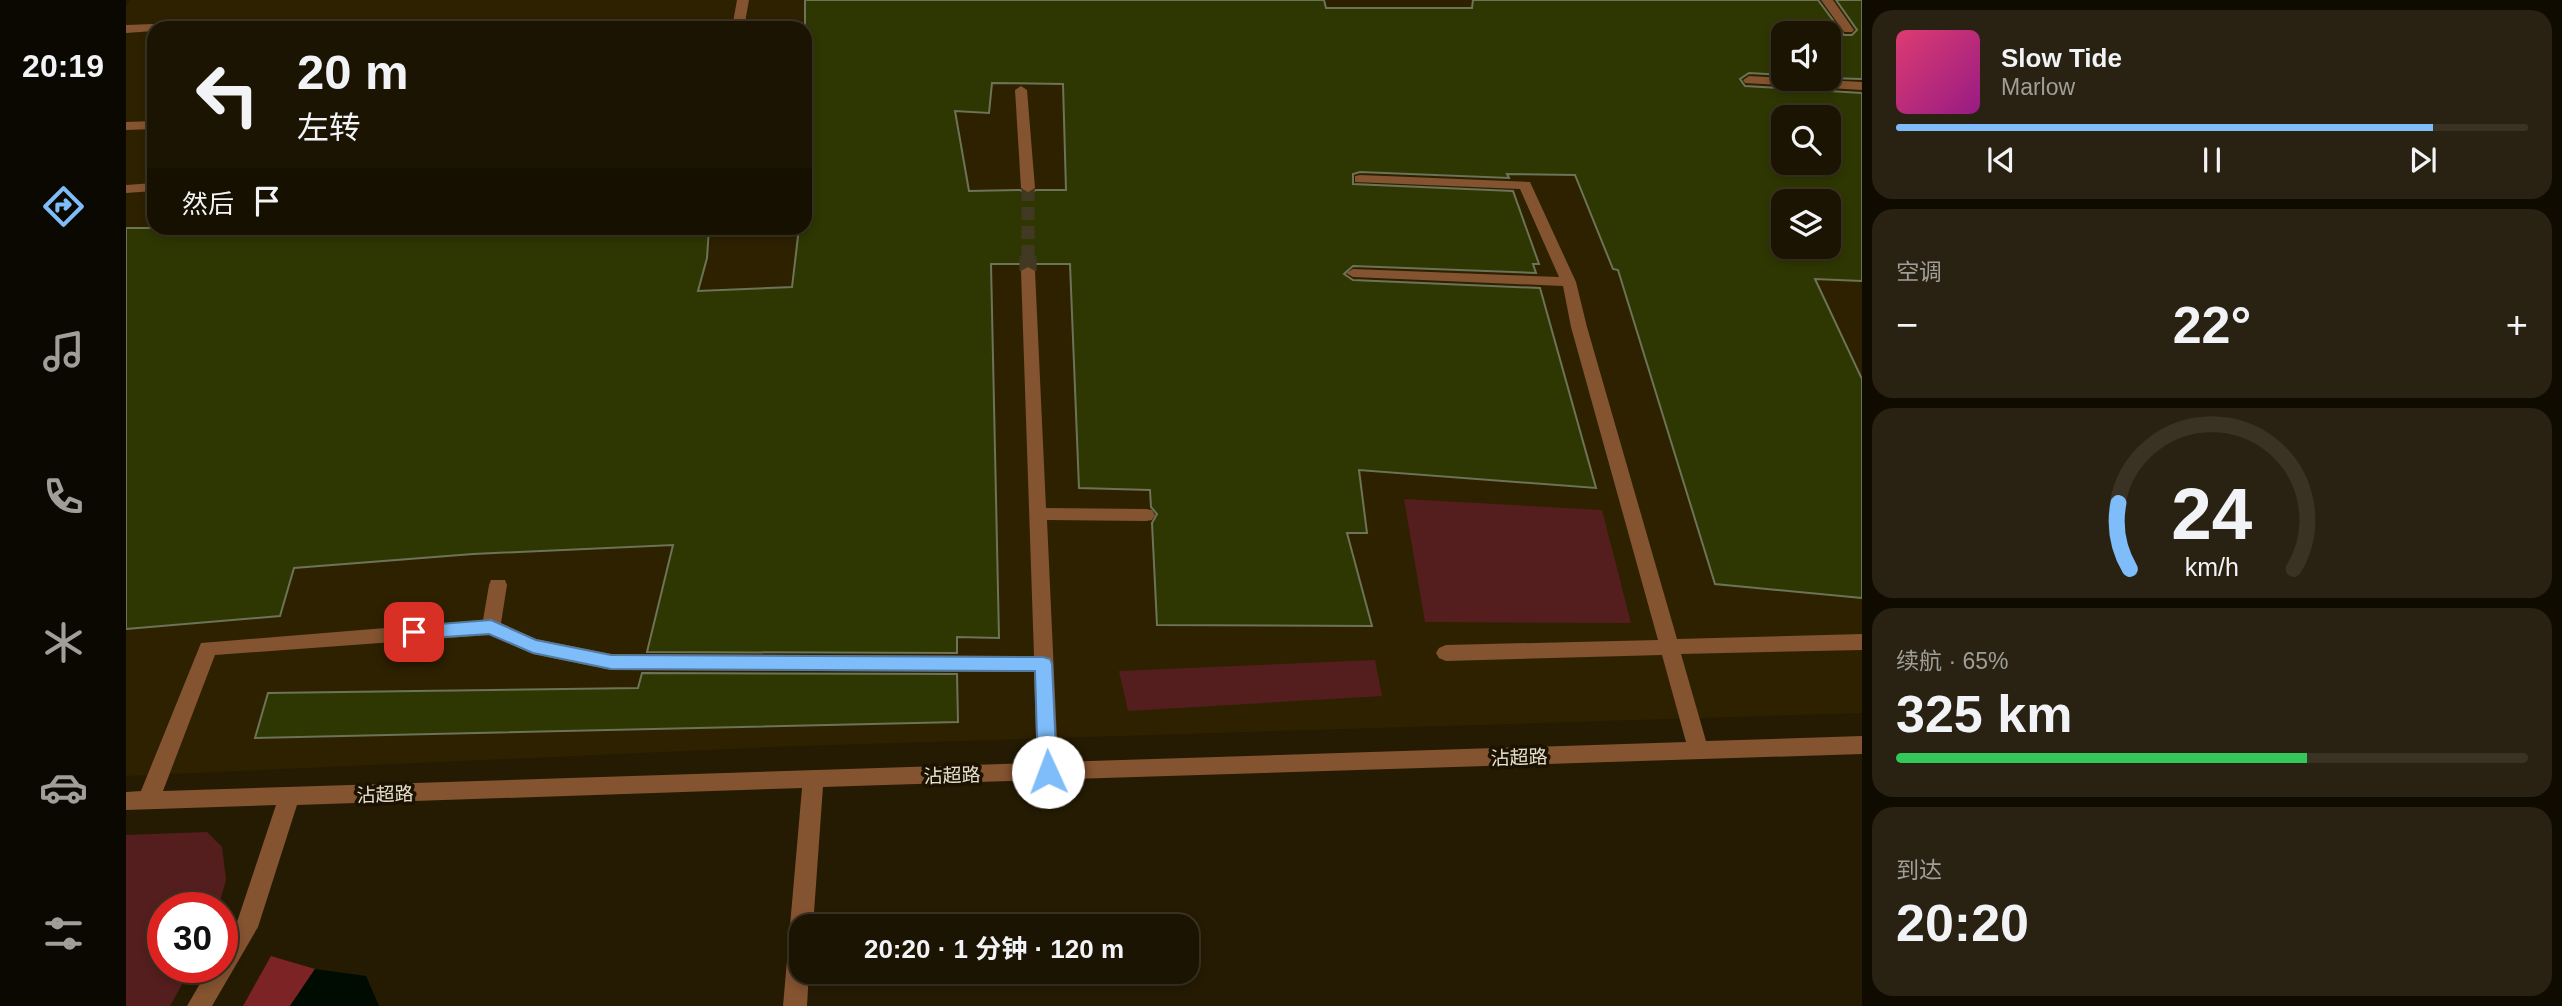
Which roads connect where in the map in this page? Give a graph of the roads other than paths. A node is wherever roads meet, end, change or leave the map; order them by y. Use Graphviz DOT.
graph roads {
  1 [pos="743,0"];
  2 [pos="1827,0"];
  3 [pos="739,21"];
  4 [pos="147,28"];
  5 [pos="126,29"];
  6 [pos="1848,30"];
  7 [pos="1749,79"];
  8 [pos="1862,86"];
  9 [pos="1021,90"];
  10 [pos="147,126"];
  11 [pos="126,127"];
  12 [pos="1360,179"];
  13 [pos="147,188"];
  14 [pos="1028,188"];
  15 [pos="126,189"];
  16 [pos="1028,271"];
  17 [pos="1353,273"];
  18 [pos="1569,282"];
  19 [pos="1038,514"];
  20 [pos="1146,515"];
  21 [pos="498,585"];
  22 [pos="491,627"];
  23 [pos="1862,642"];
  24 [pos="1670,647"];
  25 [pos="1446,653"];
  26 [pos="1043,664"];
  27 [pos="1862,745"];
  28 [pos="1699,751"];
  29 [pos="1048,772"];
  30 [pos="813,780"];
  31 [pos="289,797"];
  32 [pos="126,801"];
  33 [pos="148,801"];
  34 [pos="199,1006"];
  35 [pos="795,1006"];
  1 -- 3 [label="street"];
  2 -- 6 [label="street"];
  4 -- 5 [label="street"];
  7 -- 8 [label="street"];
  9 -- 14 [label="street"];
  10 -- 11 [label="street"];
  12 -- 18 [label="street"];
  13 -- 15 [label="street"];
  16 -- 19 [label="street"];
  17 -- 18 [label="street"];
  18 -- 24 [label="street"];
  19 -- 20 [label="street"];
  19 -- 26 [label="street"];
  21 -- 22 [label="street"];
  22 -- 26 [label="street"];
  22 -- 33 [label="street"];
  23 -- 24 [label="street"];
  24 -- 25 [label="street"];
  24 -- 28 [label="street"];
  26 -- 29 [label="street"];
  27 -- 28 [label="street, 沾超路"];
  28 -- 29 [label="street, 沾超路"];
  29 -- 30 [label="street, 沾超路"];
  30 -- 31 [label="street, 沾超路"];
  30 -- 35 [label="street"];
  31 -- 33 [label="street, 沾超路"];
  31 -- 34 [label="street"];
  32 -- 33 [label="street, 沾超路"];
}
